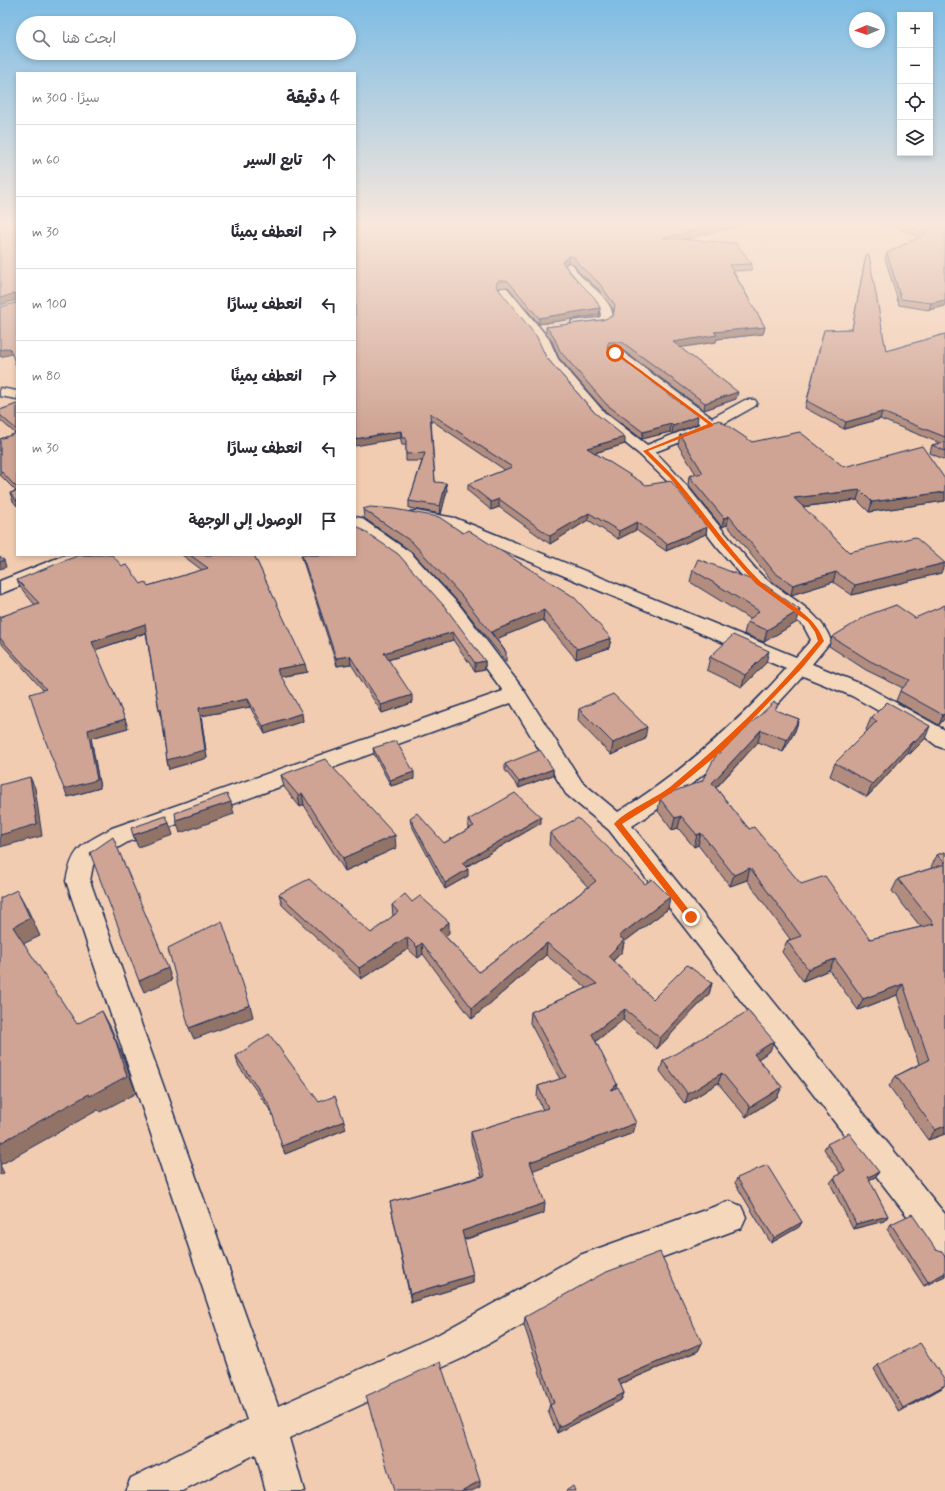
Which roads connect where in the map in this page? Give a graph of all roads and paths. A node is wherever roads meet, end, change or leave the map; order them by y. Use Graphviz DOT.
graph roads {
  1 [pos="503,291"];
  2 [pos="591,292"];
  3 [pos="564,326"];
  4 [pos="615,353"];
  5 [pos="0,392"];
  6 [pos="16,395"];
  7 [pos="750,403"];
  8 [pos="711,425"];
  9 [pos="645,451"];
  10 [pos="360,513"];
  11 [pos="402,513"];
  12 [pos="78,556"];
  13 [pos="0,588"];
  14 [pos="800,667"];
  15 [pos="516,694"];
  16 [pos="945,741"];
  17 [pos="617,824"];
  18 [pos="730,1217"];
  19 [pos="945,1242"];
  20 [pos="268,1428"];
  21 [pos="144,1491"];
  22 [pos="285,1491"];
  1 -- 9 [label="street"];
  2 -- 3 [label="street"];
  4 -- 8 [label="street"];
  5 -- 6 [label="street"];
  7 -- 8 [label="street"];
  8 -- 9 [label="street"];
  9 -- 14 [label="street"];
  10 -- 15 [label="street"];
  11 -- 14 [label="street"];
  12 -- 13 [label="street"];
  14 -- 16 [label="street"];
  14 -- 17 [label="street"];
  15 -- 17 [label="street"];
  15 -- 20 [label="street"];
  17 -- 19 [label="street"];
  18 -- 20 [label="street"];
  20 -- 21 [label="street"];
  20 -- 22 [label="street"];
}
